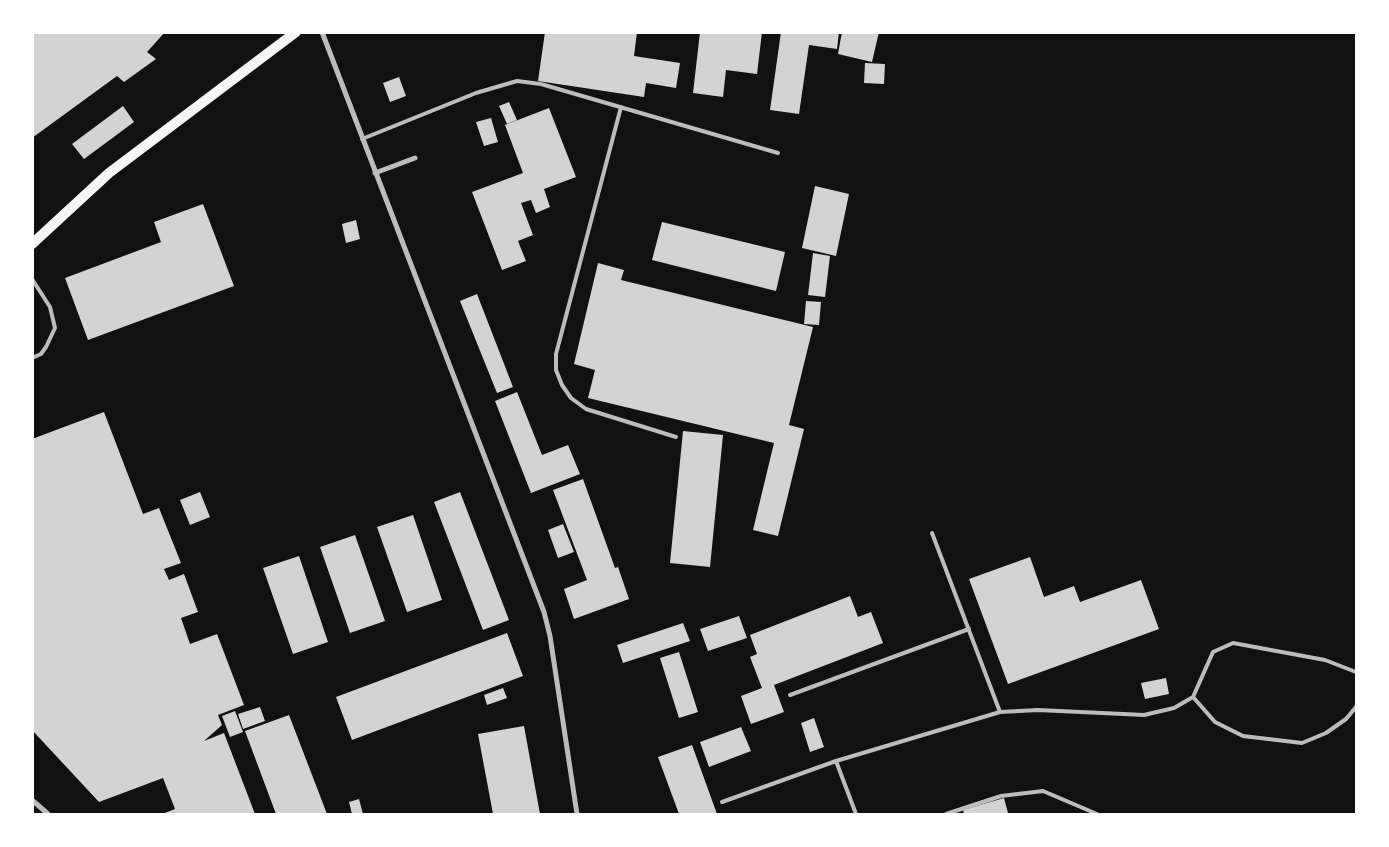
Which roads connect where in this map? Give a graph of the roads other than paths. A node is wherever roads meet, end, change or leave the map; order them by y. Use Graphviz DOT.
graph roads {
  1 [pos="296,32"];
  2 [pos="322,32"];
  3 [pos="621,107"];
  4 [pos="362,139"];
  5 [pos="778,153"];
  6 [pos="415,158"];
  7 [pos="375,173"];
  8 [pos="32,244"];
  9 [pos="32,279"];
  10 [pos="32,358"];
  11 [pos="676,437"];
  12 [pos="932,533"];
  13 [pos="969,630"];
  14 [pos="1356,672"];
  15 [pos="790,695"];
  16 [pos="1193,697"];
  17 [pos="1356,707"];
  18 [pos="1000,712"];
  19 [pos="836,761"];
  20 [pos="32,800"];
  21 [pos="722,802"];
  22 [pos="48,814"];
  23 [pos="576,814"];
  24 [pos="856,814"];
  25 [pos="946,814"];
  26 [pos="1097,814"];
  1 -- 8 [label="main road"];
  2 -- 4 [label="street"];
  3 -- 4 [label="lane"];
  3 -- 5 [label="lane"];
  3 -- 11 [label="lane"];
  4 -- 7 [label="street"];
  6 -- 7 [label="street"];
  7 -- 23 [label="street"];
  9 -- 10 [label="lane"];
  12 -- 13 [label="lane"];
  13 -- 15 [label="lane"];
  13 -- 18 [label="lane"];
  14 -- 16 [label="lane"];
  16 -- 17 [label="lane"];
  16 -- 18 [label="lane"];
  18 -- 19 [label="lane"];
  19 -- 21 [label="lane"];
  19 -- 24 [label="lane"];
  20 -- 22 [label="street"];
  25 -- 26 [label="lane"];
}
